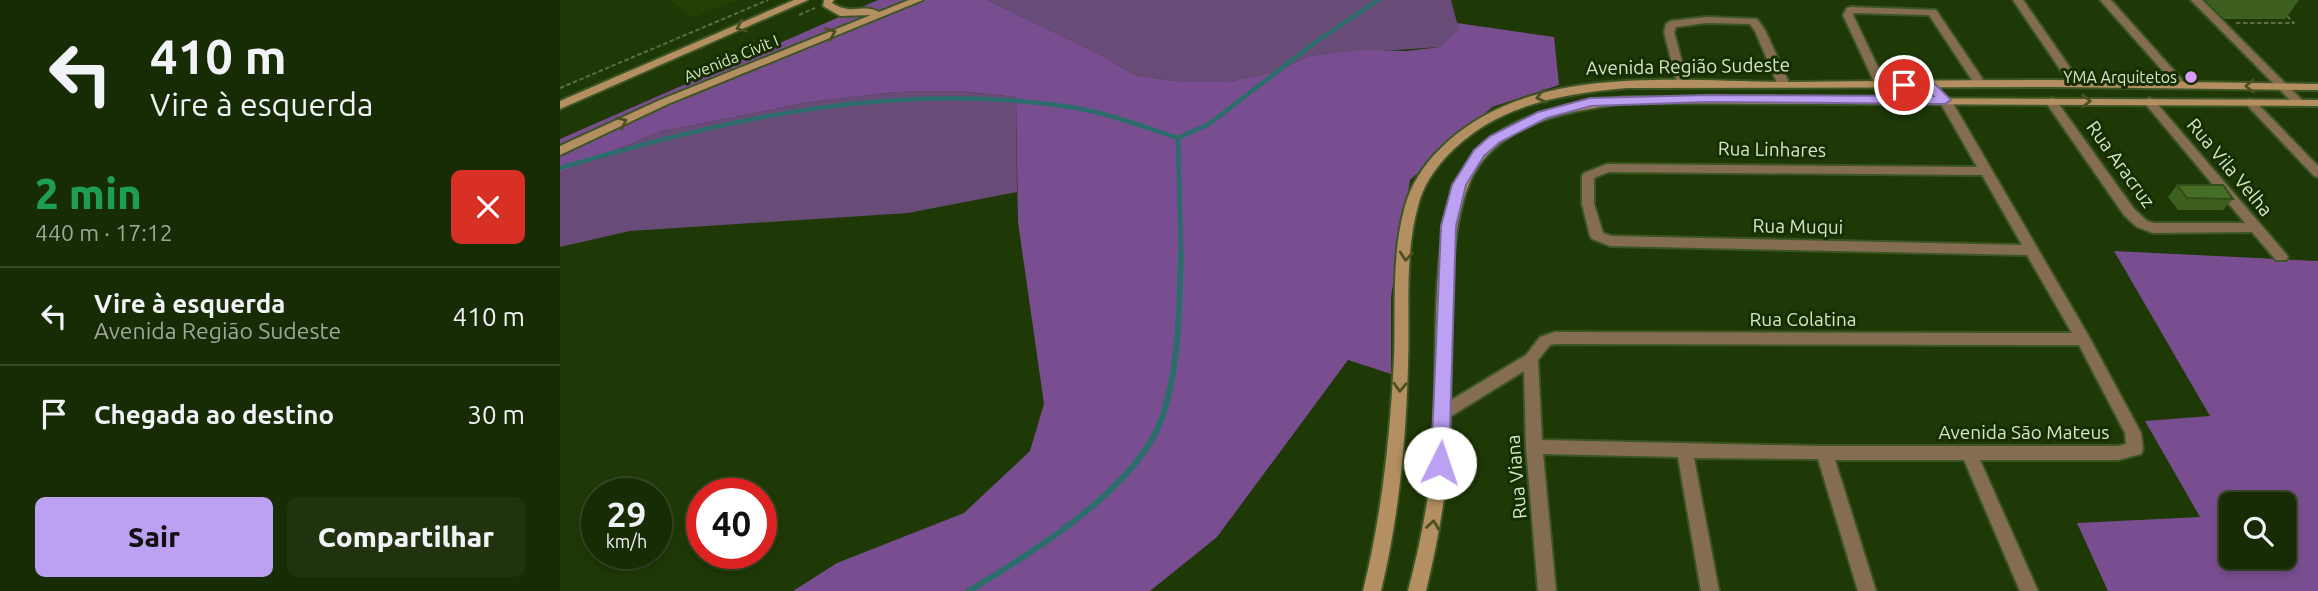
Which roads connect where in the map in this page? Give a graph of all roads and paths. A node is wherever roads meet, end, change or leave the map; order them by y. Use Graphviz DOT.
graph roads {
  1 [pos="768,0"];
  2 [pos="803,0"];
  3 [pos="829,0"];
  4 [pos="918,0"];
  5 [pos="2018,0"];
  6 [pos="2105,0"];
  7 [pos="2196,0"];
  8 [pos="2278,8"];
  9 [pos="892,10"];
  10 [pos="2233,23"];
  11 [pos="1880,84"];
  12 [pos="1980,84"];
  13 [pos="1682,85"];
  14 [pos="1765,85"];
  15 [pos="1784,85"];
  16 [pos="1928,85"];
  17 [pos="2076,85"];
  18 [pos="2181,86"];
  19 [pos="2281,86"];
  20 [pos="2318,87"];
  21 [pos="560,88"];
  22 [pos="1769,99"];
  23 [pos="1945,100"];
  24 [pos="2052,101"];
  25 [pos="2149,101"];
  26 [pos="2250,102"];
  27 [pos="2298,102"];
  28 [pos="2318,103"];
  29 [pos="560,105"];
  30 [pos="560,151"];
  31 [pos="1987,171"];
  32 [pos="2318,173"];
  33 [pos="1588,204"];
  34 [pos="2255,227"];
  35 [pos="2032,250"];
  36 [pos="2281,257"];
  37 [pos="2083,339"];
  38 [pos="1531,359"];
  39 [pos="1443,413"];
  40 [pos="1534,447"];
  41 [pos="1824,451"];
  42 [pos="1685,452"];
  43 [pos="1969,453"];
  44 [pos="1372,591"];
  45 [pos="1417,591"];
  46 [pos="1547,591"];
  47 [pos="1710,591"];
  48 [pos="1867,591"];
  49 [pos="2029,591"];
  1 -- 21 [label="path"];
  2 -- 29 [label="street, Avenida Civit I, one-way"];
  3 -- 9 [label="street"];
  4 -- 9 [label="street, Avenida Civit I"];
  5 -- 17 [label="street"];
  6 -- 18 [label="street"];
  7 -- 19 [label="street"];
  8 -- 10 [label="path"];
  30 -- 9 [label="street, Avenida Civit I, one-way"];
  11 -- 12 [label="street"];
  11 -- 15 [label="street, Avenida Região Sudeste"];
  11 -- 16 [label="street, Avenida Região Sudeste"];
  12 -- 16 [label="street, Avenida Região Sudeste"];
  12 -- 17 [label="street, Avenida Região Sudeste"];
  13 -- 14 [label="street, Avenida Região Sudeste"];
  13 -- 15 [label="street"];
  13 -- 44 [label="street, Avenida Região Sudeste, one-way"];
  14 -- 15 [label="street, Avenida Região Sudeste"];
  14 -- 22 [label="street"];
  16 -- 23 [label="street, Avenida São Mateus"];
  17 -- 18 [label="street, Avenida Região Sudeste"];
  19 -- 18 [label="street, Avenida Região Sudeste, one-way"];
  19 -- 20 [label="street, Avenida Região Sudeste"];
  19 -- 27 [label="street"];
  22 -- 23 [label="street, Avenida Região Sudeste"];
  22 -- 39 [label="street, Avenida Região Sudeste"];
  23 -- 24 [label="street, Avenida Região Sudeste"];
  23 -- 31 [label="street, Avenida São Mateus"];
  24 -- 25 [label="street, Avenida Região Sudeste, one-way"];
  24 -- 34 [label="street, Rua Aracruz"];
  25 -- 26 [label="street, Avenida Região Sudeste"];
  25 -- 34 [label="street, Rua Vila Velha"];
  26 -- 27 [label="street, Avenida Região Sudeste"];
  26 -- 32 [label="street"];
  27 -- 28 [label="street, Avenida Região Sudeste"];
  31 -- 33 [label="street, Rua Linhares"];
  31 -- 35 [label="street, Avenida São Mateus"];
  33 -- 35 [label="street, Rua Muqui"];
  34 -- 36 [label="street, Rua Vila Velha"];
  35 -- 37 [label="street, Avenida São Mateus"];
  37 -- 38 [label="street, Rua Colatina"];
  37 -- 43 [label="street, Avenida São Mateus"];
  38 -- 39 [label="street, Rua Colatina"];
  38 -- 40 [label="street, Rua Viana"];
  45 -- 39 [label="street, Avenida Região Sudeste, one-way"];
  40 -- 42 [label="street, Avenida São Mateus"];
  40 -- 46 [label="street, Rua Viana"];
  41 -- 42 [label="street, Avenida São Mateus"];
  41 -- 43 [label="street, Avenida São Mateus"];
  41 -- 48 [label="street"];
  42 -- 47 [label="street"];
  43 -- 49 [label="street"];
}
